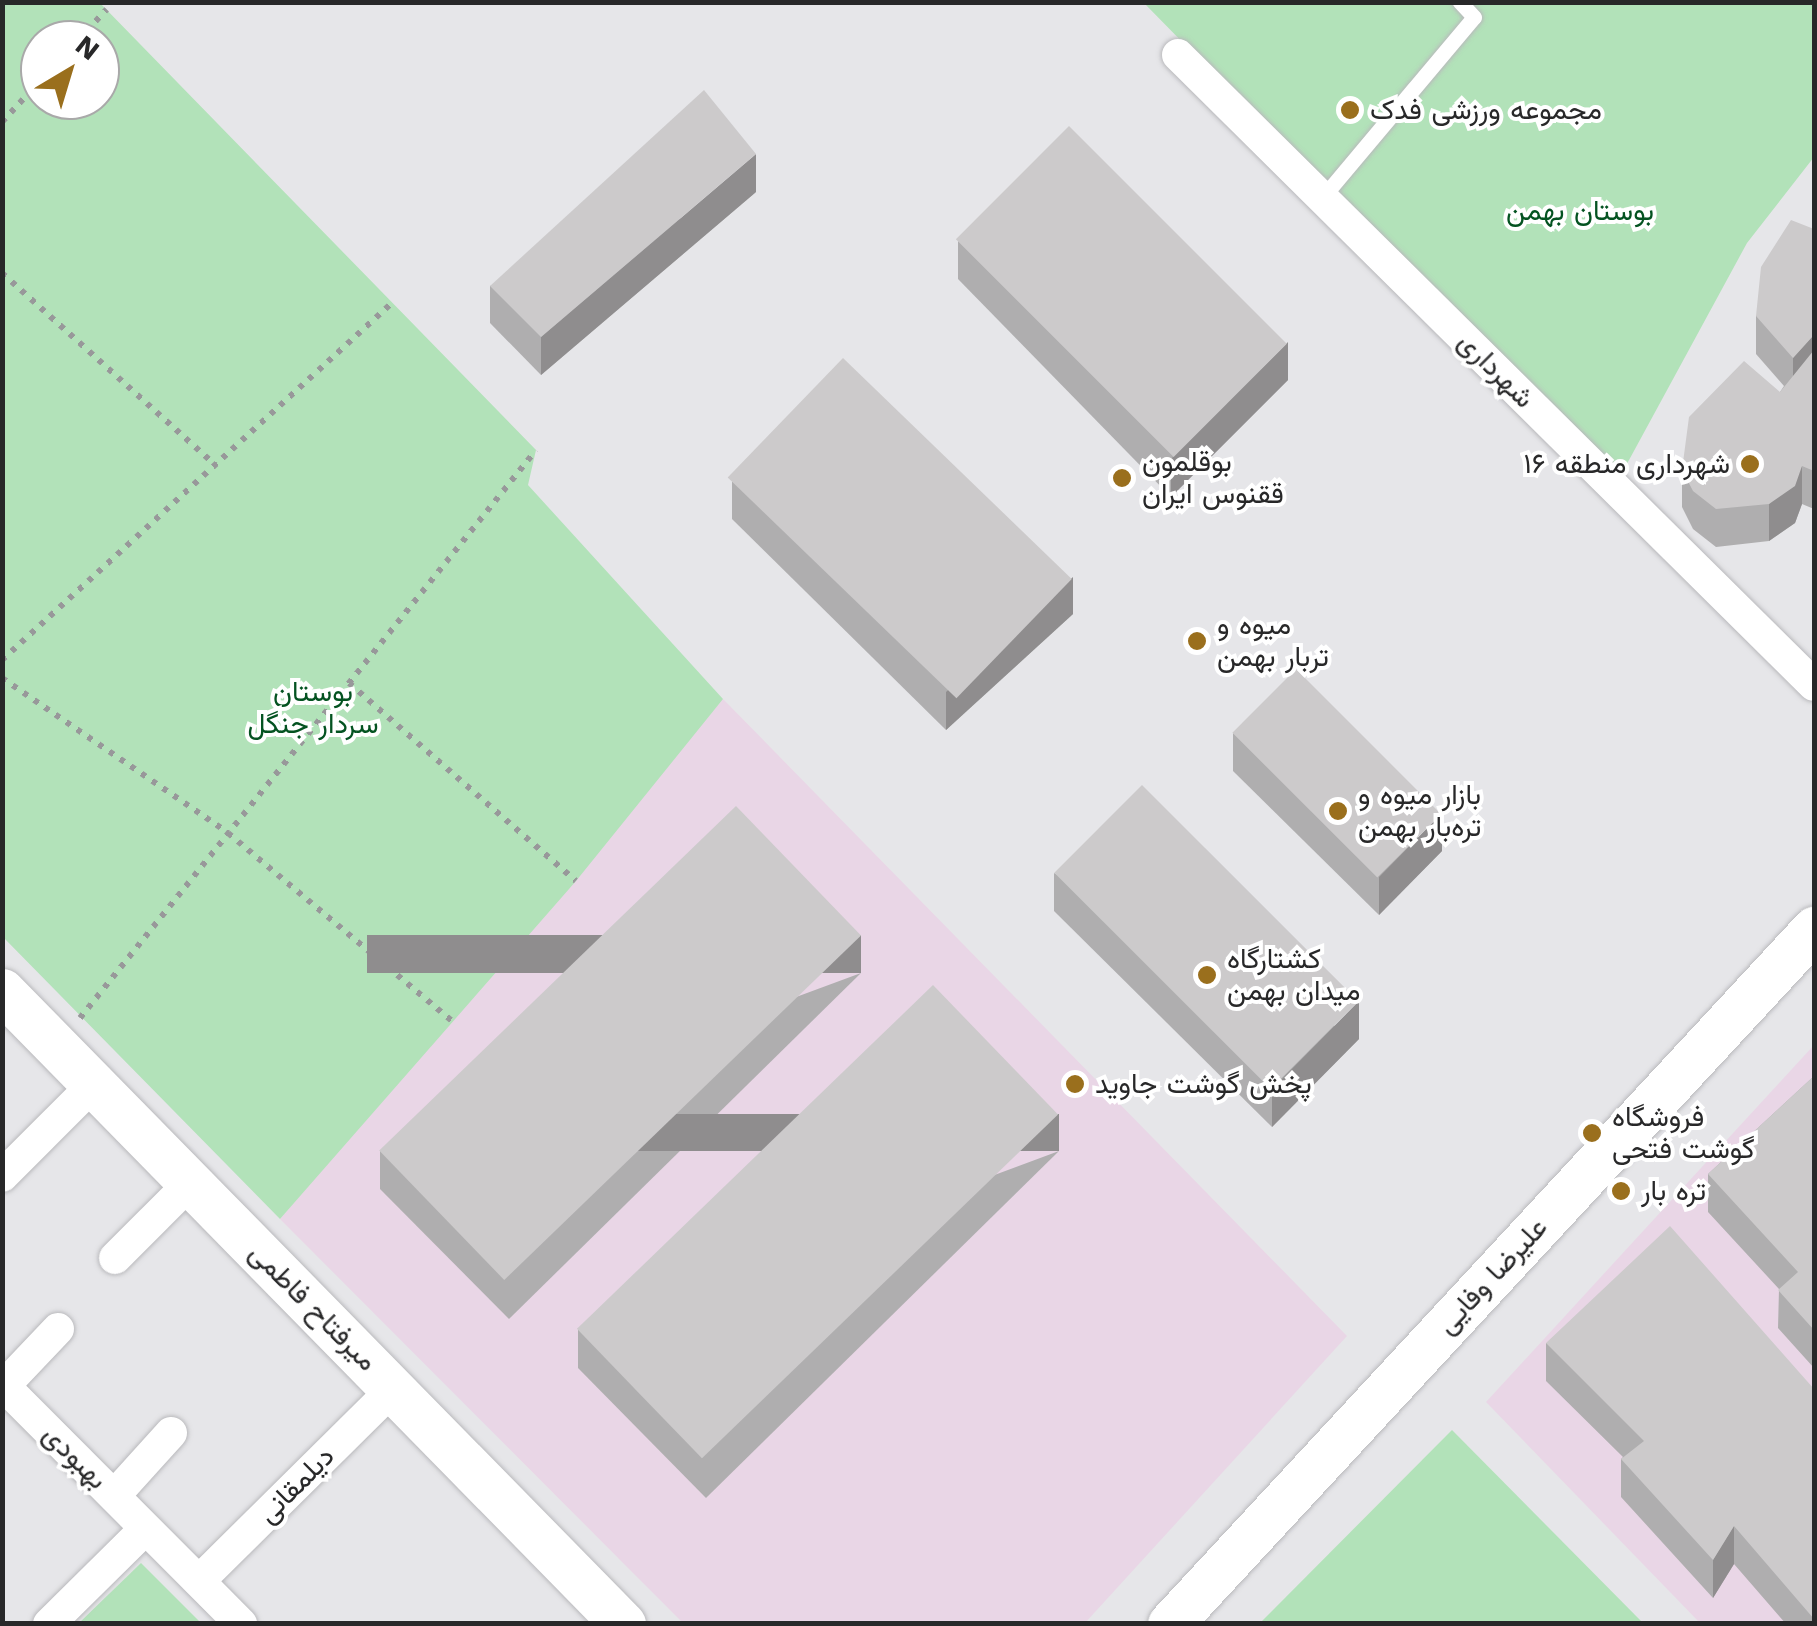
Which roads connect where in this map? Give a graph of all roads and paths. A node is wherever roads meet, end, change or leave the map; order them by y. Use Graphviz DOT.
graph roads {
  1 [pos="1460,2"];
  2 [pos="1486,2"];
  3 [pos="107,9"];
  4 [pos="1474,17"];
  5 [pos="97,20"];
  6 [pos="1178,56"];
  7 [pos="20,103"];
  8 [pos="2,122"];
  9 [pos="1322,198"];
  10 [pos="2,273"];
  11 [pos="392,302"];
  12 [pos="536,450"];
  13 [pos="215,465"];
  14 [pos="2,660"];
  15 [pos="2,678"];
  16 [pos="350,683"];
  17 [pos="1814,685"];
  18 [pos="228,833"];
  19 [pos="576,881"];
  20 [pos="1814,929"];
  21 [pos="2,992"];
  22 [pos="453,1022"];
  23 [pos="57,1047"];
  24 [pos="94,1084"];
  25 [pos="2,1176"];
  26 [pos="190,1182"];
  27 [pos="116,1258"];
  28 [pos="58,1329"];
  29 [pos="4,1386"];
  30 [pos="393,1388"];
  31 [pos="171,1433"];
  32 [pos="114,1496"];
  33 [pos="145,1528"];
  34 [pos="199,1582"];
  35 [pos="49,1624"];
  36 [pos="241,1624"];
  37 [pos="623,1624"];
  38 [pos="1170,1624"];
  1 -- 4 [label="lane"];
  2 -- 4 [label="lane"];
  3 -- 5 [label="path"];
  4 -- 9 [label="lane"];
  6 -- 9 [label="street, شهرداری"];
  7 -- 8 [label="path"];
  9 -- 17 [label="street, شهرداری"];
  10 -- 13 [label="path"];
  11 -- 13 [label="path"];
  12 -- 16 [label="path"];
  13 -- 14 [label="path"];
  15 -- 18 [label="path"];
  16 -- 18 [label="path"];
  16 -- 19 [label="path"];
  18 -- 22 [label="path"];
  18 -- 23 [label="path"];
  20 -- 38 [label="main road, علیرضا وفایی"];
  21 -- 23 [label="main road, میرفتاح فاطمی"];
  23 -- 24 [label="main road, میرفتاح فاطمی"];
  24 -- 25 [label="street"];
  24 -- 26 [label="main road, میرفتاح فاطمی"];
  26 -- 27 [label="street"];
  26 -- 30 [label="main road, میرفتاح فاطمی"];
  28 -- 29 [label="street"];
  29 -- 32 [label="street, بهبودی"];
  30 -- 34 [label="street, دیلمقانی"];
  30 -- 37 [label="main road, میرفتاح فاطمی"];
  31 -- 32 [label="street"];
  32 -- 33 [label="street, بهبودی"];
  33 -- 34 [label="street, بهبودی"];
  33 -- 35 [label="street"];
  34 -- 36 [label="street, بهبودی"];
}
